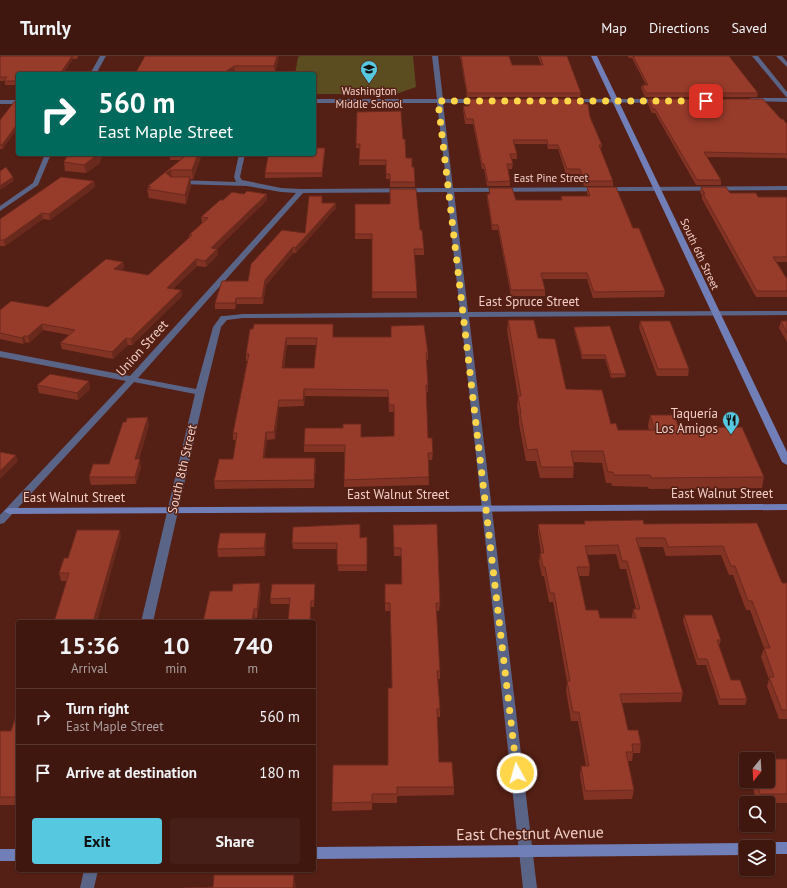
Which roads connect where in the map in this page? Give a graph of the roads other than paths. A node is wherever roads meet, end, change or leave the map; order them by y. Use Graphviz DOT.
graph roads {
  1 [pos="103,56"];
  2 [pos="435,56"];
  3 [pos="594,56"];
  4 [pos="755,56"];
  5 [pos="779,56"];
  6 [pos="787,65"];
  7 [pos="94,72"];
  8 [pos="787,96"];
  9 [pos="743,100"];
  10 [pos="787,100"];
  11 [pos="316,101"];
  12 [pos="438,101"];
  13 [pos="485,101"];
  14 [pos="561,101"];
  15 [pos="614,101"];
  16 [pos="668,101"];
  17 [pos="0,102"];
  18 [pos="16,102"];
  19 [pos="47,156"];
  20 [pos="242,156"];
  21 [pos="172,182"];
  22 [pos="247,184"];
  23 [pos="657,188"];
  24 [pos="787,188"];
  25 [pos="301,190"];
  26 [pos="450,190"];
  27 [pos="0,209"];
  28 [pos="716,313"];
  29 [pos="787,313"];
  30 [pos="464,314"];
  31 [pos="224,318"];
  32 [pos="0,354"];
  33 [pos="132,379"];
  34 [pos="200,392"];
  35 [pos="787,462"];
  36 [pos="487,507"];
  37 [pos="787,507"];
  38 [pos="173,510"];
  39 [pos="9,511"];
  40 [pos="0,521"];
  41 [pos="147,620"];
  42 [pos="775,848"];
  43 [pos="787,848"];
  44 [pos="739,849"];
  45 [pos="526,851"];
  46 [pos="316,853"];
  47 [pos="0,855"];
  48 [pos="16,855"];
  49 [pos="91,872"];
  50 [pos="87,888"];
  51 [pos="530,888"];
  1 -- 7 [label="street"];
  2 -- 12 [label="street"];
  3 -- 15 [label="street, South 6th Street"];
  4 -- 8 [label="street"];
  5 -- 6 [label="street"];
  9 -- 10 [label="street"];
  11 -- 12 [label="street"];
  12 -- 13 [label="street"];
  12 -- 26 [label="street"];
  14 -- 15 [label="street"];
  15 -- 16 [label="street"];
  15 -- 23 [label="street, South 6th Street"];
  17 -- 18 [label="street"];
  19 -- 27 [label="street"];
  20 -- 22 [label="street"];
  21 -- 22 [label="street, East Pine Street"];
  22 -- 25 [label="street, East Pine Street"];
  23 -- 24 [label="street, East Pine Street"];
  23 -- 26 [label="street, East Pine Street"];
  23 -- 28 [label="street, South 6th Street"];
  25 -- 26 [label="street, East Pine Street"];
  25 -- 33 [label="street, Union Street"];
  26 -- 30 [label="street"];
  28 -- 29 [label="street, East Spruce Street"];
  28 -- 30 [label="street, East Spruce Street"];
  28 -- 35 [label="street, South 6th Street"];
  30 -- 31 [label="street, East Spruce Street"];
  30 -- 36 [label="street"];
  31 -- 34 [label="street, South 8th Street"];
  32 -- 33 [label="street"];
  33 -- 34 [label="street"];
  33 -- 39 [label="street, Union Street"];
  34 -- 38 [label="street, South 8th Street"];
  36 -- 37 [label="street, East Walnut Street"];
  36 -- 38 [label="street, East Walnut Street"];
  36 -- 45 [label="street"];
  38 -- 39 [label="street, East Walnut Street"];
  38 -- 41 [label="street, South 8th Street"];
  39 -- 40 [label="street, Union Street"];
  42 -- 43 [label="street"];
  44 -- 45 [label="street, East Chestnut Avenue"];
  45 -- 46 [label="street, East Chestnut Avenue"];
  45 -- 51 [label="street"];
  47 -- 48 [label="street"];
  49 -- 50 [label="street"];
}
